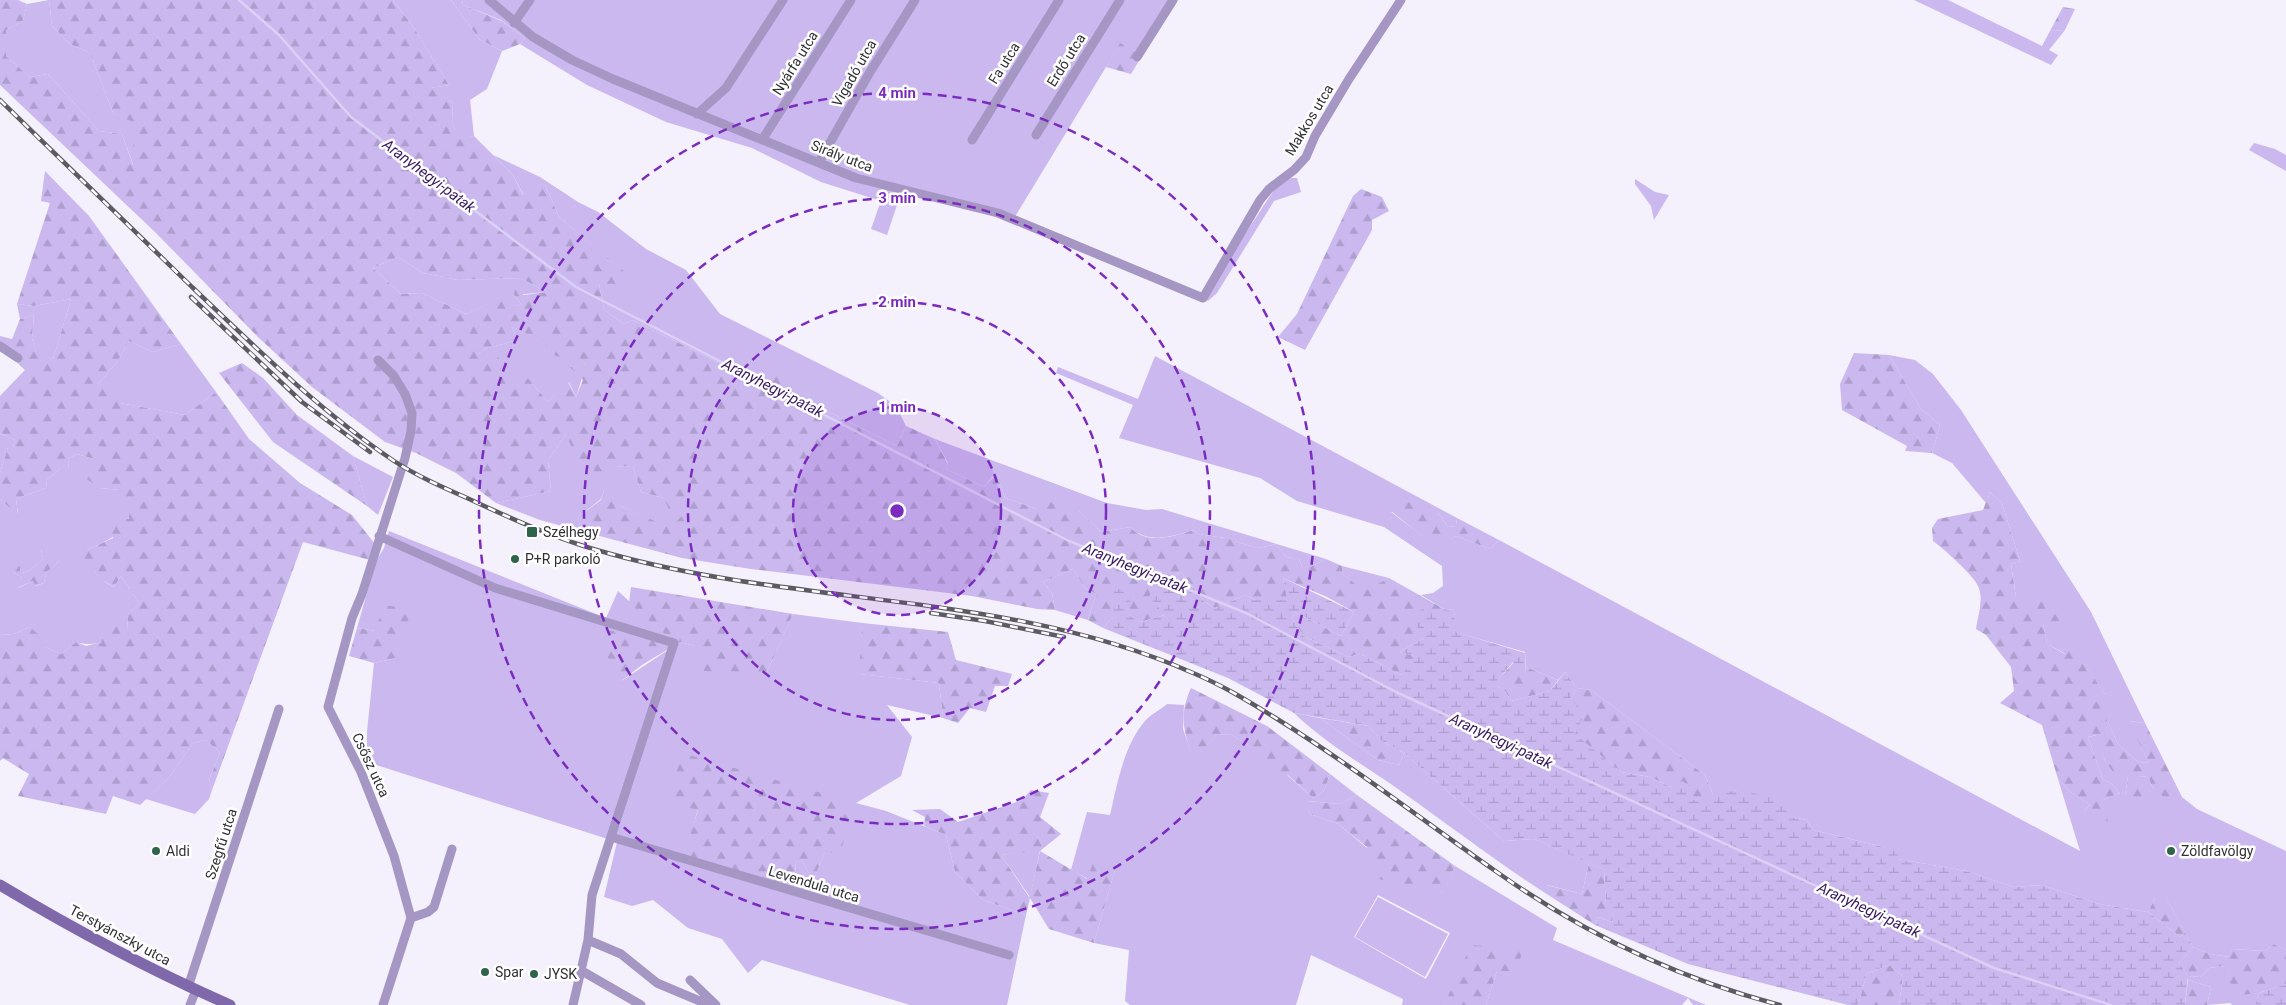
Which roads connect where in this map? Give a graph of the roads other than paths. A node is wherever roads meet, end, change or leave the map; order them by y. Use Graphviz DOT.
graph roads {
  1 [pos="489,0"];
  2 [pos="530,0"];
  3 [pos="782,0"];
  4 [pos="851,0"];
  5 [pos="915,0"];
  6 [pos="1059,0"];
  7 [pos="1120,0"];
  8 [pos="1173,0"];
  9 [pos="1401,0"];
  10 [pos="514,23"];
  11 [pos="1137,57"];
  12 [pos="696,114"];
  13 [pos="1036,135"];
  14 [pos="762,140"];
  15 [pos="972,140"];
  16 [pos="819,162"];
  17 [pos="1203,298"];
  18 [pos="0,346"];
  19 [pos="18,358"];
  20 [pos="378,360"];
  21 [pos="379,536"];
  22 [pos="279,709"];
  23 [pos="611,837"];
  24 [pos="452,849"];
  25 [pos="0,885"];
  26 [pos="411,918"];
  27 [pos="588,940"];
  28 [pos="1009,955"];
  29 [pos="582,970"];
  30 [pos="690,980"];
  31 [pos="192,988"];
  32 [pos="190,1005"];
  33 [pos="230,1005"];
  34 [pos="383,1005"];
  35 [pos="573,1005"];
  36 [pos="642,1005"];
  37 [pos="709,1005"];
  38 [pos="716,1005"];
  1 -- 10 [label="street, Sirály utca"];
  2 -- 10 [label="street"];
  3 -- 12 [label="street"];
  4 -- 14 [label="street, Nyárfa utca"];
  5 -- 16 [label="street, Vigadó utca"];
  6 -- 15 [label="street, Fa utca"];
  7 -- 13 [label="street, Erdő utca"];
  8 -- 11 [label="street"];
  9 -- 17 [label="street, Makkos utca"];
  10 -- 12 [label="street, Sirály utca"];
  12 -- 14 [label="street, Sirály utca"];
  14 -- 16 [label="street, Sirály utca"];
  16 -- 17 [label="street, Sirály utca"];
  18 -- 19 [label="street"];
  20 -- 21 [label="street, Csősz utca"];
  21 -- 23 [label="street"];
  21 -- 26 [label="street, Csősz utca"];
  22 -- 31 [label="street, Szegfű utca"];
  23 -- 27 [label="street"];
  23 -- 28 [label="street, Levendula utca"];
  24 -- 26 [label="street"];
  25 -- 31 [label="main road, Terstyánszky utca"];
  26 -- 34 [label="street"];
  27 -- 29 [label="street"];
  27 -- 37 [label="street"];
  29 -- 35 [label="street"];
  29 -- 36 [label="street"];
  30 -- 38 [label="street"];
  31 -- 32 [label="street, Szegfű utca"];
  31 -- 33 [label="main road, Terstyánszky utca"];
}
